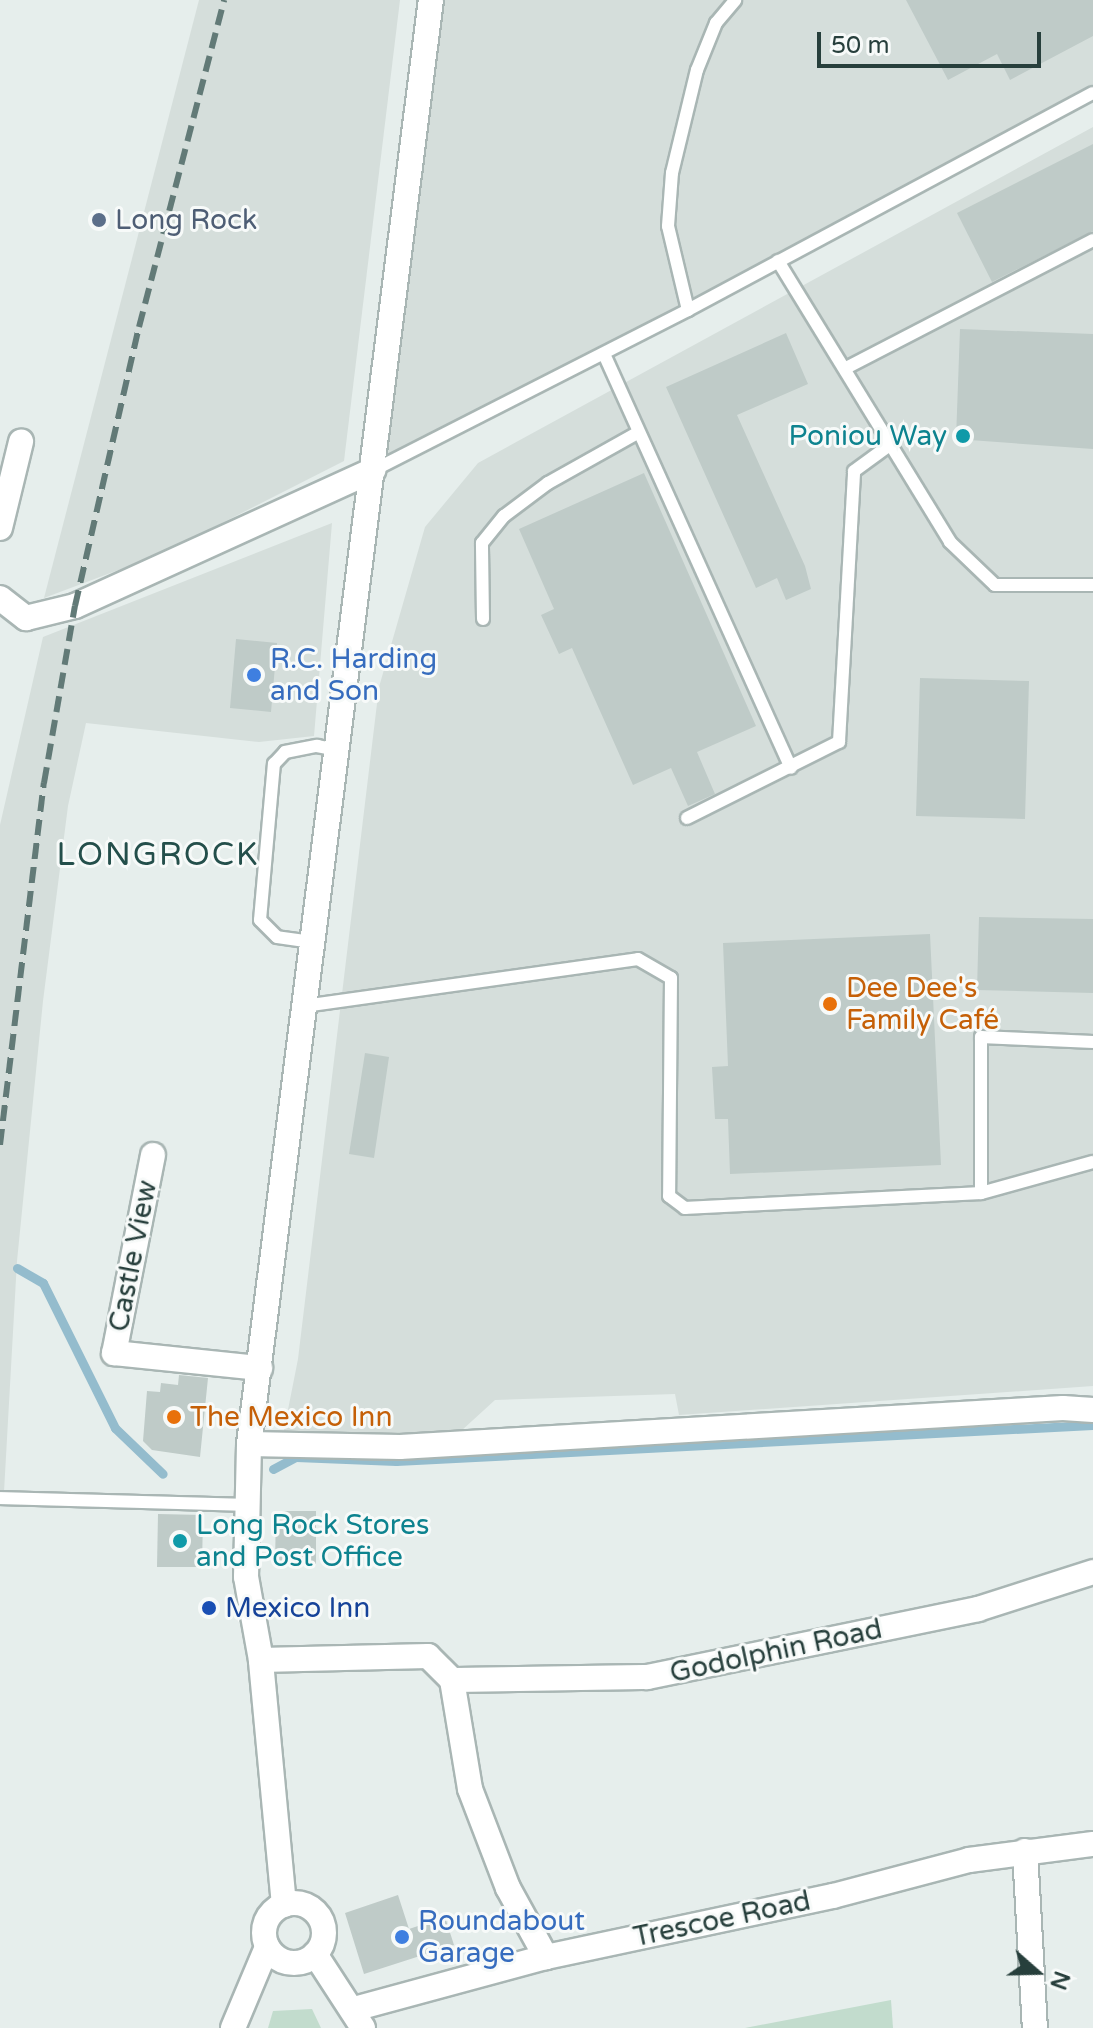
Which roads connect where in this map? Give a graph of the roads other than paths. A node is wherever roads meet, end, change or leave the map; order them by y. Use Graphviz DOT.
graph roads {
  1 [pos="431,0"];
  2 [pos="735,0"];
  3 [pos="1093,93"];
  4 [pos="1093,240"];
  5 [pos="778,261"];
  6 [pos="688,310"];
  7 [pos="604,354"];
  8 [pos="846,368"];
  9 [pos="637,433"];
  10 [pos="21,442"];
  11 [pos="891,444"];
  12 [pos="374,470"];
  13 [pos="0,528"];
  14 [pos="1093,585"];
  15 [pos="0,598"];
  16 [pos="483,619"];
  17 [pos="337,750"];
  18 [pos="791,768"];
  19 [pos="687,818"];
  20 [pos="312,942"];
  21 [pos="304,1006"];
  22 [pos="1093,1042"];
  23 [pos="153,1155"];
  24 [pos="1093,1162"];
  25 [pos="981,1193"];
  26 [pos="260,1368"];
  27 [pos="1093,1410"];
  28 [pos="249,1444"];
  29 [pos="0,1498"];
  30 [pos="244,1505"];
  31 [pos="1093,1572"];
  32 [pos="261,1660"];
  33 [pos="452,1680"];
  34 [pos="1093,1844"];
  35 [pos="1025,1851"];
  36 [pos="284,1905"];
  37 [pos="267,1947"];
  38 [pos="315,1954"];
  39 [pos="546,1957"];
  40 [pos="359,2018"];
  41 [pos="233,2028"];
  42 [pos="1035,2028"];
  1 -- 12 [label="street"];
  2 -- 6 [label="lane"];
  3 -- 5 [label="lane"];
  4 -- 8 [label="lane"];
  5 -- 6 [label="lane"];
  5 -- 8 [label="lane"];
  6 -- 7 [label="lane"];
  7 -- 9 [label="lane"];
  7 -- 12 [label="lane"];
  8 -- 11 [label="lane"];
  9 -- 16 [label="lane"];
  9 -- 18 [label="lane"];
  10 -- 13 [label="street"];
  11 -- 14 [label="lane"];
  11 -- 18 [label="lane"];
  12 -- 15 [label="street"];
  12 -- 17 [label="street"];
  17 -- 20 [label="street"];
  17 -- 20 [label="lane"];
  18 -- 19 [label="lane"];
  20 -- 21 [label="street"];
  21 -- 25 [label="lane"];
  21 -- 26 [label="street"];
  22 -- 25 [label="lane"];
  23 -- 26 [label="street, Castle View"];
  24 -- 25 [label="lane"];
  26 -- 28 [label="street"];
  27 -- 28 [label="street"];
  28 -- 30 [label="street"];
  29 -- 30 [label="lane"];
  30 -- 32 [label="street"];
  31 -- 33 [label="street, Godolphin Road"];
  32 -- 33 [label="street"];
  32 -- 36 [label="street"];
  33 -- 39 [label="street"];
  34 -- 35 [label="street, Trescoe Road"];
  35 -- 39 [label="street, Trescoe Road"];
  35 -- 42 [label="street"];
  36 -- 37 [label="street"];
  36 -- 38 [label="street"];
  37 -- 38 [label="street"];
  37 -- 41 [label="street"];
  38 -- 40 [label="street"];
  39 -- 40 [label="street, Trescoe Road"];
}
